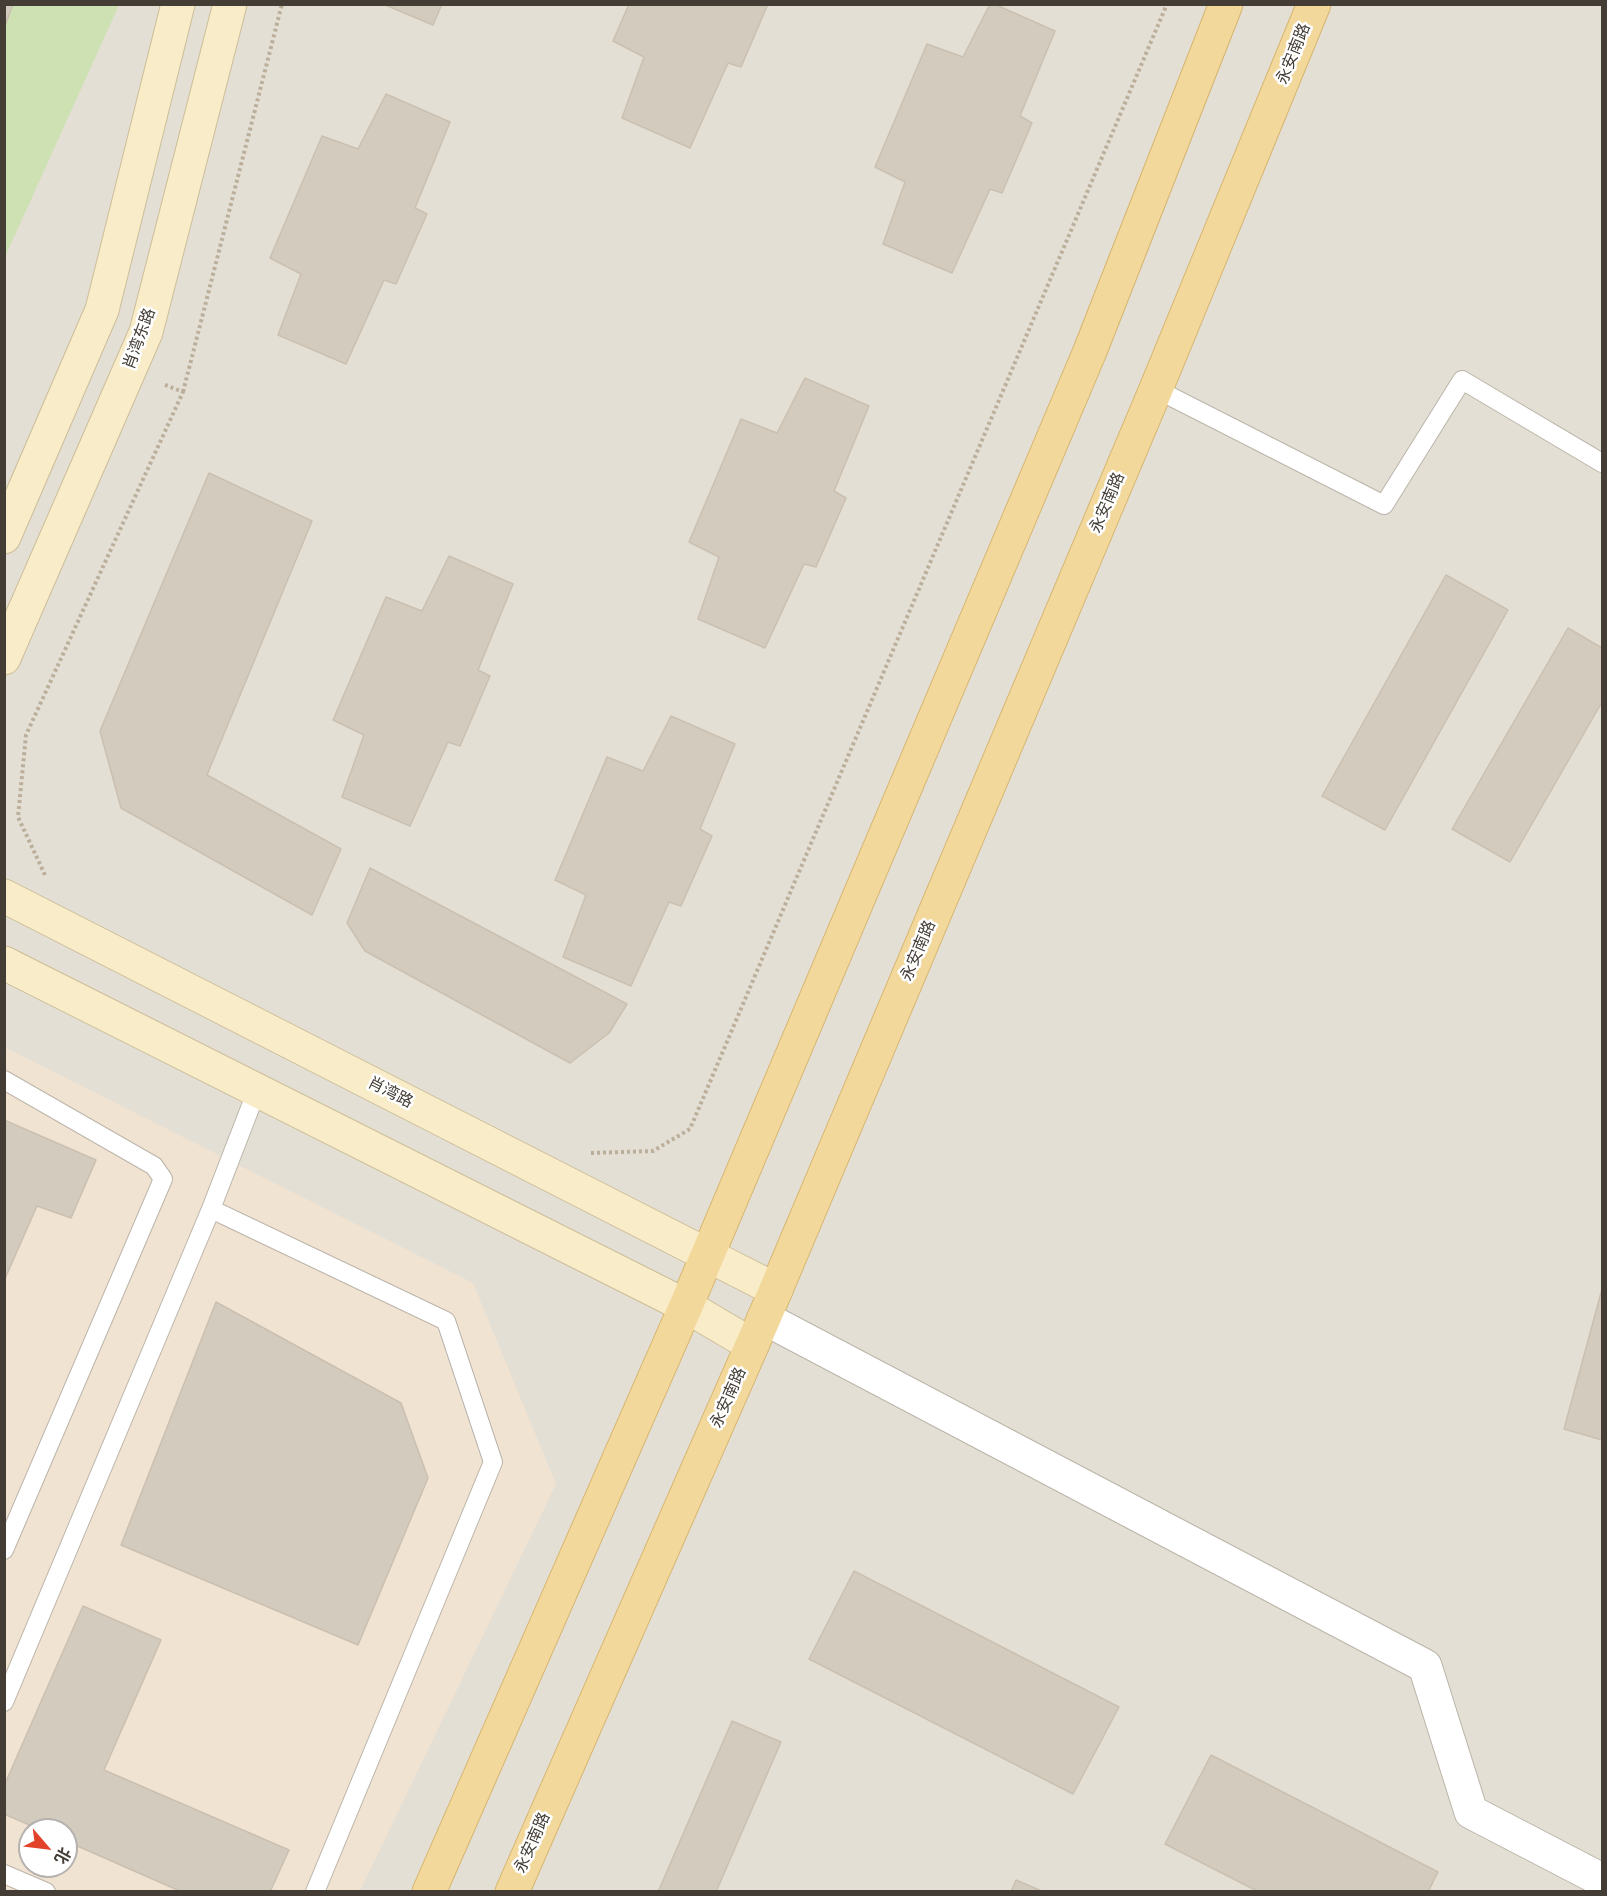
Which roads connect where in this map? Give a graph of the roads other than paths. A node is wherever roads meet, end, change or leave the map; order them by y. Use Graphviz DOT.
graph roads {
  1 [pos="178,4"];
  2 [pos="230,4"];
  3 [pos="1226,4"];
  4 [pos="1314,4"];
  5 [pos="1156,389"];
  6 [pos="1602,463"];
  7 [pos="4,537"];
  8 [pos="4,658"];
  9 [pos="4,896"];
  10 [pos="4,963"];
  11 [pos="4,1080"];
  12 [pos="257,1090"];
  13 [pos="211,1209"];
  14 [pos="707,1256"];
  15 [pos="686,1306"];
  16 [pos="764,1318"];
  17 [pos="4,1550"];
  18 [pos="4,1702"];
  19 [pos="4,1874"];
  20 [pos="1602,1880"];
  21 [pos="46,1892"];
  22 [pos="315,1892"];
  23 [pos="429,1892"];
  24 [pos="512,1892"];
  1 -- 7 [label="street"];
  2 -- 8 [label="street, 肖湾东路"];
  3 -- 14 [label="main road"];
  4 -- 5 [label="main road, 永安南路"];
  5 -- 6 [label="lane"];
  5 -- 16 [label="main road, 永安南路"];
  9 -- 14 [label="street, 肖湾路"];
  10 -- 12 [label="street"];
  11 -- 17 [label="lane"];
  12 -- 13 [label="lane"];
  12 -- 15 [label="street"];
  13 -- 18 [label="lane"];
  13 -- 22 [label="lane"];
  14 -- 15 [label="main road"];
  14 -- 16 [label="street, 肖湾路"];
  15 -- 16 [label="street"];
  15 -- 23 [label="main road"];
  16 -- 20 [label="street"];
  16 -- 24 [label="main road, 永安南路"];
  19 -- 21 [label="lane"];
}
